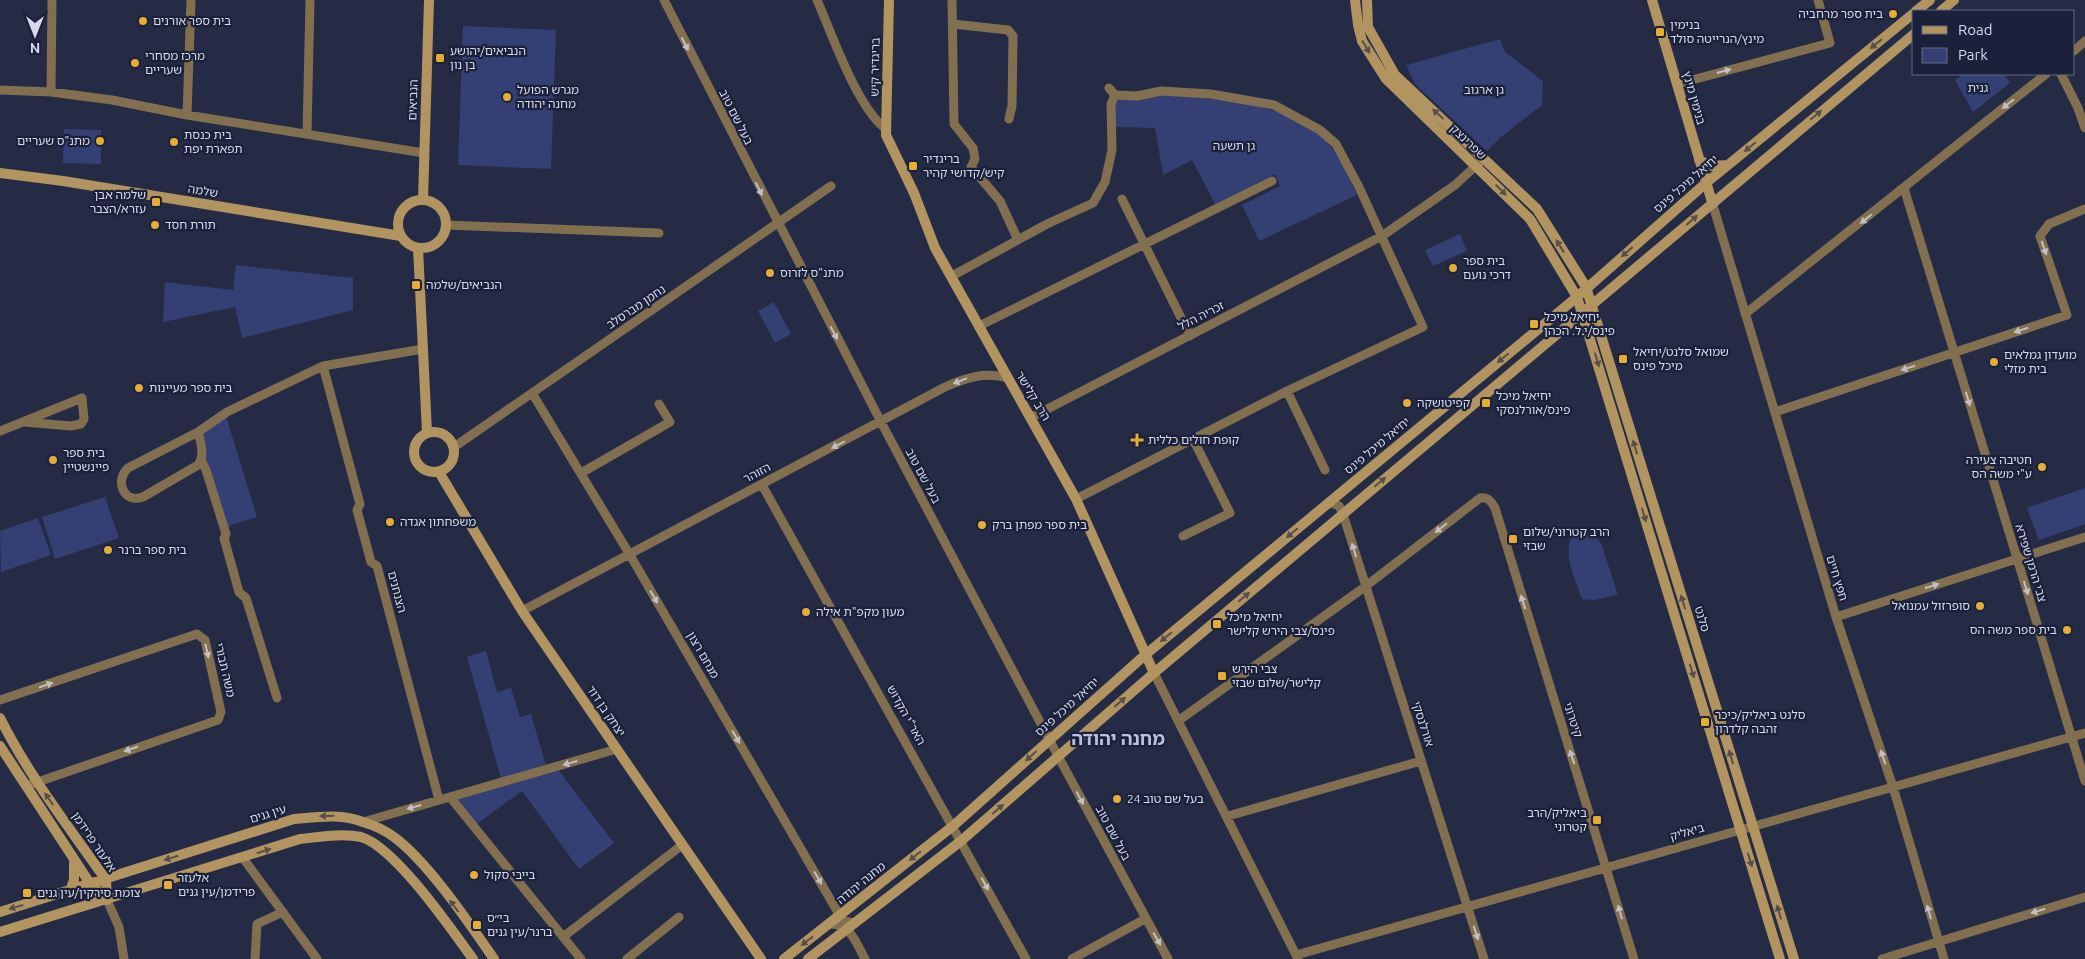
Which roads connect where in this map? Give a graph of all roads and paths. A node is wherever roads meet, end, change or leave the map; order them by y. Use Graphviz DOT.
graph roads {
  1 [pos="52,0"];
  2 [pos="191,0"];
  3 [pos="310,0"];
  4 [pos="429,0"];
  5 [pos="664,0"];
  6 [pos="817,0"];
  7 [pos="888,0"];
  8 [pos="952,0"];
  9 [pos="1355,0"];
  10 [pos="1367,0"];
  11 [pos="1652,0"];
  12 [pos="1818,0"];
  13 [pos="1930,0"];
  14 [pos="1954,0"];
  15 [pos="1918,10"];
  16 [pos="1942,10"];
  17 [pos="1912,14"];
  18 [pos="953,24"];
  19 [pos="1912,36"];
  20 [pos="2085,41"];
  21 [pos="2075,50"];
  22 [pos="2045,75"];
  23 [pos="2062,75"];
  24 [pos="1677,84"];
  25 [pos="0,90"];
  26 [pos="51,92"];
  27 [pos="186,115"];
  28 [pos="1009,119"];
  29 [pos="2085,128"];
  30 [pos="886,132"];
  31 [pos="307,133"];
  32 [pos="424,153"];
  33 [pos="1484,157"];
  34 [pos="1699,160"];
  35 [pos="1728,165"];
  36 [pos="1476,166"];
  37 [pos="0,173"];
  38 [pos="1272,181"];
  39 [pos="1706,183"];
  40 [pos="831,186"];
  41 [pos="1904,188"];
  42 [pos="1122,199"];
  43 [pos="423,200"];
  44 [pos="1712,202"];
  45 [pos="2085,209"];
  46 [pos="446,225"];
  47 [pos="778,225"];
  48 [pos="659,233"];
  49 [pos="401,236"];
  50 [pos="1382,236"];
  51 [pos="1018,240"];
  52 [pos="1145,244"];
  53 [pos="418,248"];
  54 [pos="1574,269"];
  55 [pos="1604,272"];
  56 [pos="952,276"];
  57 [pos="1586,287"];
  58 [pos="1577,297"];
  59 [pos="1592,306"];
  60 [pos="1583,314"];
  61 [pos="1745,314"];
  62 [pos="980,326"];
  63 [pos="1190,336"];
  64 [pos="423,349"];
  65 [pos="1954,352"];
  66 [pos="323,366"];
  67 [pos="1008,378"];
  68 [pos="1287,391"];
  69 [pos="532,394"];
  70 [pos="659,404"];
  71 [pos="1775,412"];
  72 [pos="1032,417"];
  73 [pos="24,422"];
  74 [pos="881,422"];
  75 [pos="0,431"];
  76 [pos="198,432"];
  77 [pos="427,432"];
  78 [pos="1194,439"];
  79 [pos="454,447"];
  80 [pos="201,460"];
  81 [pos="1325,470"];
  82 [pos="439,472"];
  83 [pos="581,473"];
  84 [pos="762,485"];
  85 [pos="1076,499"];
  86 [pos="1329,502"];
  87 [pos="1343,514"];
  88 [pos="1183,536"];
  89 [pos="2085,537"];
  90 [pos="630,554"];
  91 [pos="2017,559"];
  92 [pos="1366,586"];
  93 [pos="522,611"];
  94 [pos="1836,617"];
  95 [pos="1145,655"];
  96 [pos="1154,672"];
  97 [pos="276,698"];
  98 [pos="0,700"];
  99 [pos="0,718"];
  100 [pos="1178,721"];
  101 [pos="2085,733"];
  102 [pos="2072,737"];
  103 [pos="1049,740"];
  104 [pos="0,746"];
  105 [pos="617,749"];
  106 [pos="1058,756"];
  107 [pos="1421,761"];
  108 [pos="37,781"];
  109 [pos="2085,781"];
  110 [pos="26,786"];
  111 [pos="1893,787"];
  112 [pos="450,796"];
  113 [pos="439,800"];
  114 [pos="1228,816"];
  115 [pos="363,822"];
  116 [pos="953,826"];
  117 [pos="1752,827"];
  118 [pos="1740,830"];
  119 [pos="961,841"];
  120 [pos="682,845"];
  121 [pos="74,858"];
  122 [pos="243,858"];
  123 [pos="1607,868"];
  124 [pos="106,880"];
  125 [pos="91,885"];
  126 [pos="70,891"];
  127 [pos="2085,897"];
  128 [pos="107,900"];
  129 [pos="1468,907"];
  130 [pos="0,912"];
  131 [pos="283,912"];
  132 [pos="840,916"];
  133 [pos="679,917"];
  134 [pos="1145,919"];
  135 [pos="830,924"];
  136 [pos="851,926"];
  137 [pos="0,932"];
  138 [pos="563,937"];
  139 [pos="1938,942"];
  140 [pos="1297,957"];
  141 [pos="492,958"];
  142 [pos="124,959"];
  143 [pos="255,959"];
  144 [pos="317,959"];
  145 [pos="474,959"];
  146 [pos="580,959"];
  147 [pos="627,959"];
  148 [pos="760,959"];
  149 [pos="784,959"];
  150 [pos="808,959"];
  151 [pos="865,959"];
  152 [pos="1026,959"];
  153 [pos="1072,959"];
  154 [pos="1168,959"];
  155 [pos="1484,959"];
  156 [pos="1634,959"];
  157 [pos="1780,959"];
  158 [pos="1794,959"];
  159 [pos="1882,959"];
  160 [pos="1944,959"];
  1 -- 26 [label="street"];
  2 -- 27 [label="street"];
  3 -- 31 [label="street"];
  4 -- 32 [label="street, הנביאים"];
  5 -- 47 [label="street, בעל שם טוב, one-way"];
  6 -- 30 [label="street"];
  7 -- 30 [label="street, בריגדיר קיש"];
  8 -- 18 [label="street"];
  9 -- 36 [label="street, שפרינצק, one-way"];
  33 -- 10 [label="street, שפרינצק, one-way"];
  11 -- 24 [label="street, בנימין מינץ"];
  24 -- 12 [label="street, one-way"];
  13 -- 15 [label="street, יחיאל מיכל פינס"];
  14 -- 16 [label="street"];
  17 -- 35 [label="street, יחיאל מיכל פינס, one-way"];
  18 -- 28 [label="street"];
  18 -- 51 [label="street"];
  44 -- 19 [label="street, one-way"];
  20 -- 21 [label="street"];
  22 -- 41 [label="street, one-way"];
  23 -- 29 [label="street"];
  24 -- 34 [label="street, בנימין מינץ"];
  25 -- 26 [label="street"];
  26 -- 27 [label="street"];
  27 -- 31 [label="street"];
  30 -- 56 [label="street, הרב קלישר"];
  31 -- 32 [label="street"];
  32 -- 43 [label="street, הנביאים"];
  33 -- 36 [label="street, זכריה הלל"];
  54 -- 33 [label="street, שפרינצק, one-way"];
  34 -- 35 [label="street"];
  34 -- 39 [label="street, בנימין מינץ"];
  35 -- 39 [label="street, יחיאל מיכל פינס"];
  36 -- 50 [label="street, זכריה הלל"];
  36 -- 58 [label="street, שפרינצק, one-way"];
  37 -- 49 [label="street, שלמה"];
  38 -- 52 [label="street"];
  39 -- 44 [label="street, בנימין מינץ"];
  39 -- 55 [label="street, יחיאל מיכל פינס, one-way"];
  40 -- 47 [label="street, נחמן מברסלב"];
  41 -- 61 [label="street, one-way"];
  41 -- 65 [label="street, צבי הרמן שפירא"];
  42 -- 52 [label="street"];
  43 -- 46 [label="street"];
  43 -- 49 [label="street"];
  59 -- 44 [label="street, one-way"];
  44 -- 61 [label="street, חפץ חיים"];
  45 -- 65 [label="street, one-way"];
  46 -- 48 [label="street"];
  46 -- 53 [label="street"];
  47 -- 69 [label="street, נחמן מברסלב"];
  47 -- 74 [label="street, בעל שם טוב, one-way"];
  49 -- 53 [label="street"];
  50 -- 51 [label="street"];
  50 -- 63 [label="street, זכריה הלל"];
  50 -- 68 [label="street"];
  51 -- 56 [label="street"];
  52 -- 62 [label="street"];
  52 -- 63 [label="street"];
  53 -- 64 [label="street"];
  54 -- 55 [label="street"];
  54 -- 57 [label="street, שפרינצק"];
  55 -- 57 [label="street, יחיאל מיכל פינס"];
  56 -- 62 [label="street, הרב קלישר"];
  57 -- 58 [label="street, יחיאל מיכל פינס"];
  57 -- 59 [label="street, סלנט"];
  58 -- 60 [label="street, סלנט"];
  58 -- 86 [label="street, יחיאל מיכל פינס, one-way"];
  59 -- 60 [label="street"];
  117 -- 59 [label="street, סלנט, one-way"];
  87 -- 60 [label="street, one-way"];
  60 -- 118 [label="street, סלנט, one-way"];
  61 -- 71 [label="street, חפץ חיים"];
  62 -- 67 [label="street, הרב קלישר"];
  63 -- 72 [label="street, זכריה הלל"];
  64 -- 66 [label="street"];
  64 -- 77 [label="street"];
  65 -- 71 [label="street, one-way"];
  65 -- 91 [label="street, צבי הרמן שפירא, one-way"];
  66 -- 76 [label="street"];
  66 -- 113 [label="street, הצנחנים"];
  67 -- 72 [label="street, הרב קלישר"];
  67 -- 74 [label="street, הזוהר, one-way"];
  68 -- 78 [label="street"];
  68 -- 81 [label="street"];
  69 -- 79 [label="street, נחמן מברסלב"];
  69 -- 83 [label="street, מנחם רצון"];
  70 -- 83 [label="street"];
  71 -- 94 [label="street, חפץ חיים"];
  72 -- 85 [label="street, הרב קלישר"];
  73 -- 73 [label="street"];
  73 -- 75 [label="street"];
  74 -- 84 [label="street, הזוהר, one-way"];
  74 -- 103 [label="street, בעל שם טוב"];
  76 -- 80 [label="street"];
  76 -- 80 [label="street"];
  77 -- 79 [label="street"];
  77 -- 82 [label="street"];
  78 -- 85 [label="street"];
  78 -- 88 [label="street"];
  79 -- 82 [label="street"];
  80 -- 97 [label="street"];
  82 -- 93 [label="street, יצחק בן דוד"];
  83 -- 90 [label="street, מנחם רצון"];
  84 -- 90 [label="street, הזוהר"];
  84 -- 116 [label="street, האר\"י הקדוש"];
  85 -- 95 [label="street, הרב קלישר"];
  86 -- 87 [label="street"];
  86 -- 95 [label="street, יחיאל מיכל פינס, one-way"];
  92 -- 87 [label="street, אורלנסקי, one-way"];
  96 -- 87 [label="street, one-way"];
  89 -- 91 [label="street"];
  90 -- 93 [label="street, הזוהר"];
  90 -- 132 [label="street, מנחם רצון, one-way"];
  94 -- 91 [label="street, one-way"];
  91 -- 102 [label="street, צבי הרמן שפירא, one-way"];
  92 -- 100 [label="street"];
  92 -- 107 [label="street, אורלנסקי"];
  123 -- 92 [label="street, קיטרוני, one-way"];
  93 -- 105 [label="street, יצחק בן דוד"];
  111 -- 94 [label="street, חפץ חיים, one-way"];
  95 -- 96 [label="street, הרב קלישר"];
  95 -- 103 [label="street, יחיאל מיכל פינס"];
  96 -- 100 [label="street"];
  106 -- 96 [label="street, one-way"];
  98 -- 108 [label="street, משה תבורי, one-way"];
  99 -- 108 [label="street, אלעזר פרידמן"];
  100 -- 114 [label="street"];
  101 -- 102 [label="street, ביאליק"];
  102 -- 109 [label="street, צבי הרמן שפירא"];
  102 -- 111 [label="street, ביאליק"];
  103 -- 106 [label="street, בעל שם טוב"];
  103 -- 116 [label="street, יחיאל מיכל פינס, one-way"];
  104 -- 110 [label="street, אלעזר פרידמן"];
  105 -- 112 [label="street, one-way"];
  105 -- 120 [label="street, יצחק בן דוד"];
  119 -- 106 [label="street, one-way"];
  106 -- 134 [label="street, בעל שם טוב, one-way"];
  107 -- 114 [label="street"];
  107 -- 129 [label="street, אורלנסקי"];
  108 -- 110 [label="street, משה תבורי"];
  124 -- 108 [label="street, אלעזר פרידמן, one-way"];
  110 -- 121 [label="street, אלעזר פרידמן"];
  111 -- 117 [label="street, ביאליק"];
  139 -- 111 [label="street, חפץ חיים, one-way"];
  112 -- 113 [label="street"];
  112 -- 138 [label="street"];
  113 -- 115 [label="street, one-way"];
  114 -- 140 [label="street"];
  115 -- 124 [label="street, עין גנים, one-way"];
  141 -- 115 [label="street, עין גנים, one-way"];
  116 -- 119 [label="street, האר\"י הקדוש"];
  116 -- 132 [label="street, מחנה יהודה, one-way"];
  117 -- 118 [label="street, ביאליק"];
  158 -- 117 [label="street, סלנט, one-way"];
  118 -- 123 [label="street, ביאליק"];
  118 -- 157 [label="street, סלנט, one-way"];
  119 -- 136 [label="street"];
  119 -- 152 [label="street, האר\"י הקדוש, one-way"];
  120 -- 138 [label="street"];
  120 -- 148 [label="street, יצחק בן דוד"];
  121 -- 125 [label="street, אלעזר פרידמן"];
  121 -- 126 [label="street"];
  122 -- 128 [label="street"];
  122 -- 131 [label="street"];
  122 -- 145 [label="street, one-way"];
  123 -- 129 [label="street, ביאליק"];
  156 -- 123 [label="street, קיטרוני, one-way"];
  124 -- 125 [label="street, עין גנים"];
  124 -- 128 [label="street, אלעזר פרידמן"];
  125 -- 126 [label="street, עין גנים"];
  125 -- 128 [label="street, אלעזר פרידמן"];
  126 -- 130 [label="street, עין גנים, one-way"];
  127 -- 139 [label="street, one-way"];
  128 -- 137 [label="street"];
  128 -- 142 [label="street"];
  129 -- 140 [label="street, ביאליק"];
  129 -- 155 [label="street, אורלנסקי, one-way"];
  131 -- 143 [label="street"];
  131 -- 144 [label="street"];
  132 -- 135 [label="street, מחנה יהודה"];
  132 -- 136 [label="street"];
  133 -- 147 [label="street"];
  134 -- 153 [label="street"];
  134 -- 154 [label="street, בעל שם טוב, one-way"];
  135 -- 136 [label="street"];
  135 -- 149 [label="street, מחנה יהודה, one-way"];
  136 -- 150 [label="street"];
  136 -- 151 [label="street"];
  138 -- 146 [label="street"];
  139 -- 159 [label="street"];
  139 -- 160 [label="street, חפץ חיים"];
}
